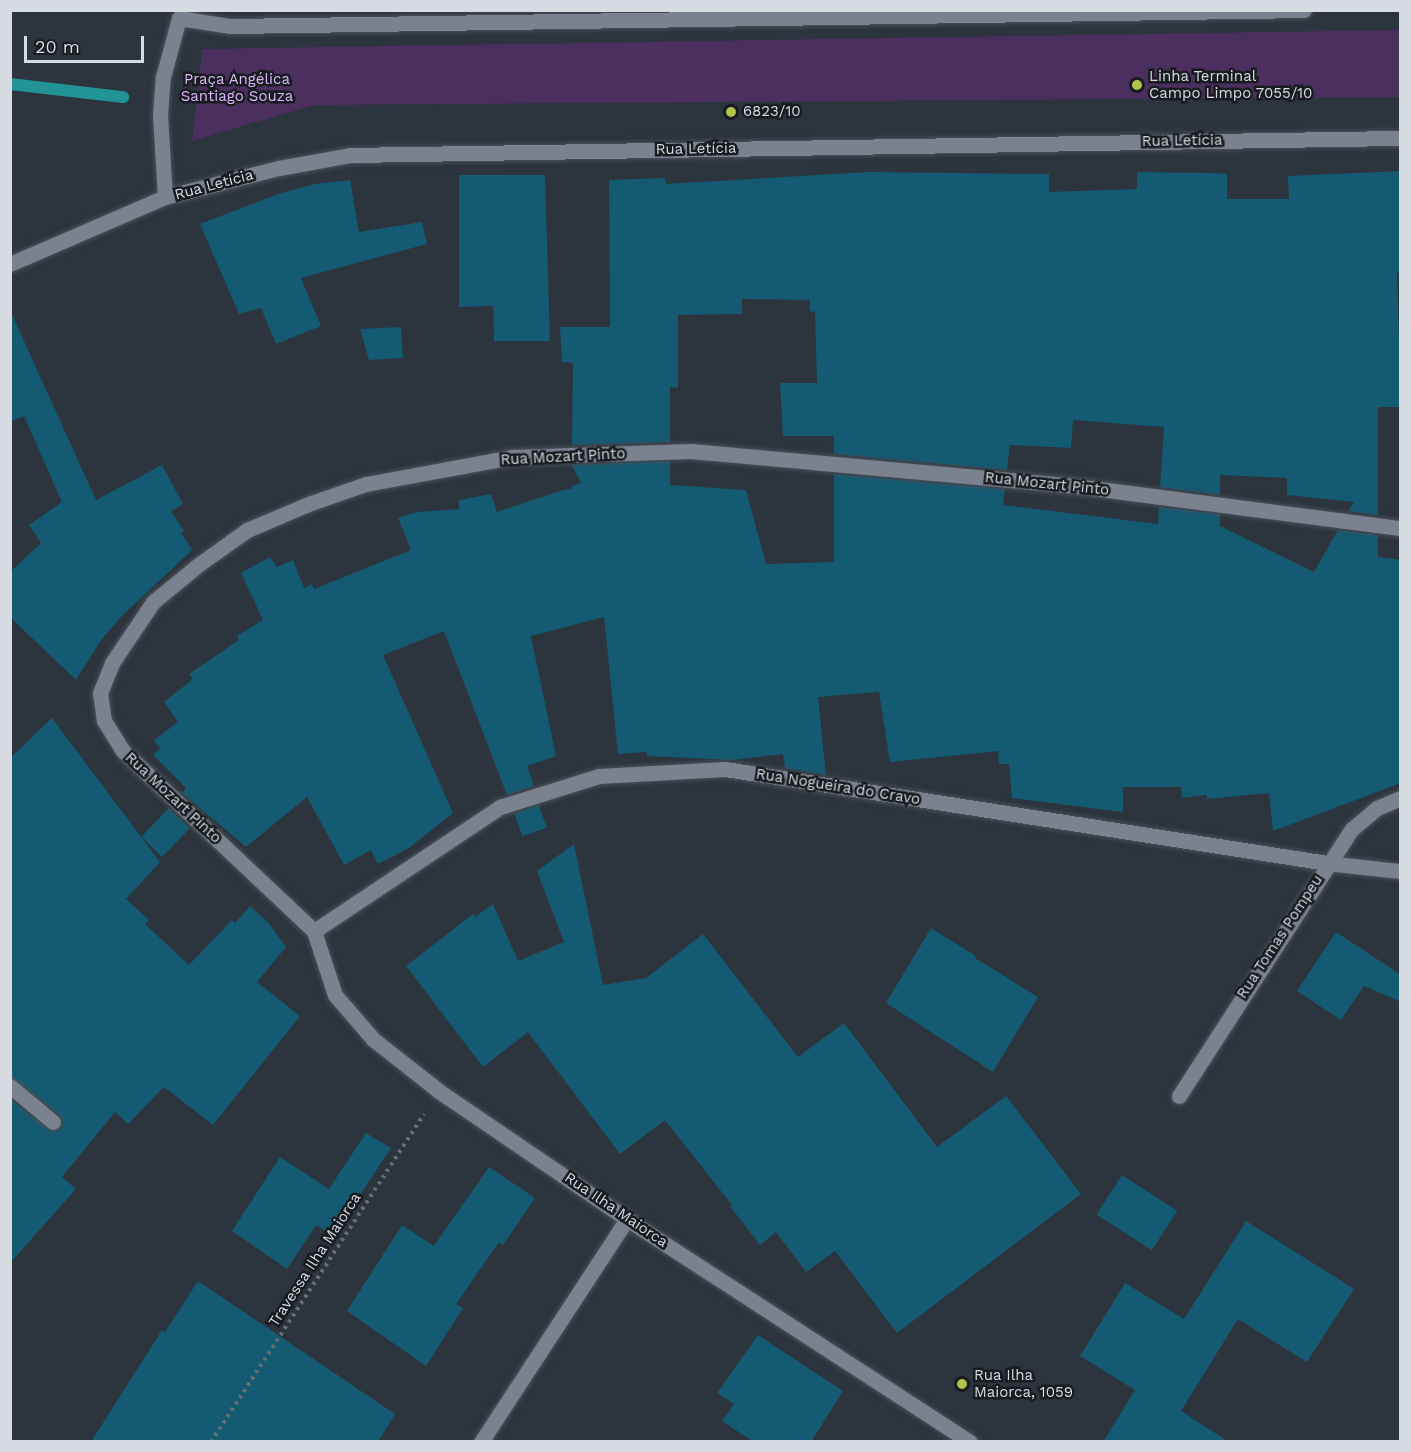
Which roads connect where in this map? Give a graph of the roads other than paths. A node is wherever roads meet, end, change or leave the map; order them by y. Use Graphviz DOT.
graph roads {
  1 [pos="1305,10"];
  2 [pos="176,14"];
  3 [pos="666,15"];
  4 [pos="1401,138"];
  5 [pos="165,197"];
  6 [pos="10,264"];
  7 [pos="1401,528"];
  8 [pos="1401,798"];
  9 [pos="1327,863"];
  10 [pos="1401,871"];
  11 [pos="314,931"];
  12 [pos="10,1086"];
  13 [pos="1179,1096"];
  14 [pos="53,1122"];
  15 [pos="627,1219"];
  16 [pos="481,1442"];
  17 [pos="970,1442"];
  1 -- 3 [label="street"];
  2 -- 3 [label="street"];
  2 -- 5 [label="street"];
  4 -- 5 [label="street, Rua Letícia"];
  5 -- 6 [label="street, Rua Letícia"];
  7 -- 11 [label="street, Rua Mozart Pinto"];
  8 -- 9 [label="street, Rua Tomas Pompeu"];
  9 -- 10 [label="street, Rua Nogueira do Cravo"];
  9 -- 11 [label="street, Rua Nogueira do Cravo"];
  9 -- 13 [label="street, Rua Tomas Pompeu"];
  11 -- 15 [label="street, Rua Ilha Maiorca"];
  12 -- 14 [label="street"];
  15 -- 16 [label="street"];
  15 -- 17 [label="street, Rua Ilha Maiorca"];
}
